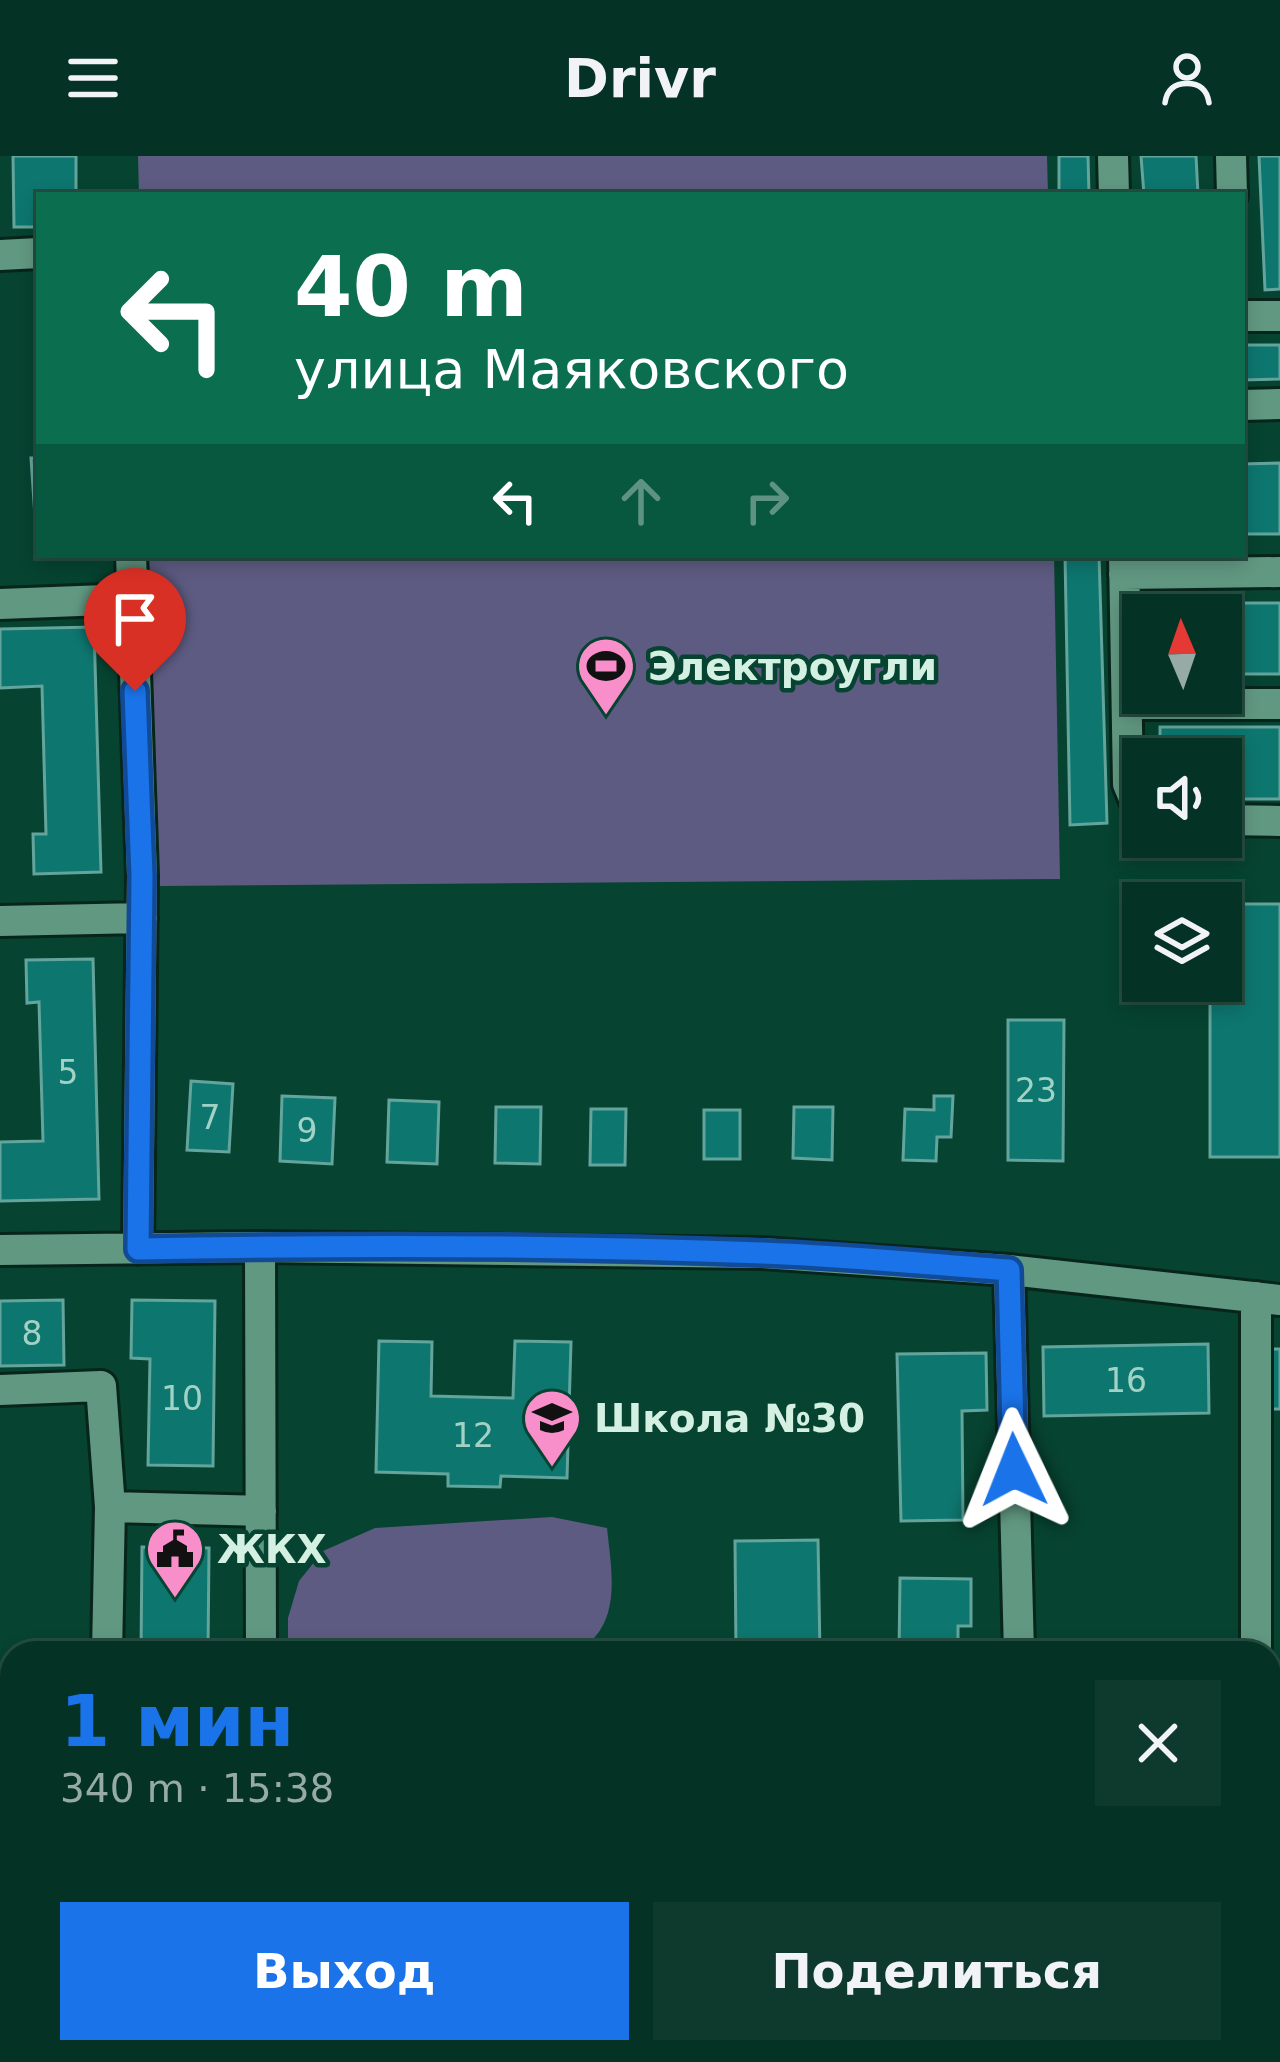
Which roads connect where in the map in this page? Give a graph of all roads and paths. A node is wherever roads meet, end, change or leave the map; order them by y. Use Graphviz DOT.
graph roads {
  1 [pos="1113,156"];
  2 [pos="1231,156"];
  3 [pos="1114,192"];
  4 [pos="1232,192"];
  5 [pos="36,254"];
  6 [pos="0,256"];
  7 [pos="1245,316"];
  8 [pos="1280,316"];
  9 [pos="1280,404"];
  10 [pos="1245,405"];
  11 [pos="131,558"];
  12 [pos="1124,564"];
  13 [pos="1280,572"];
  14 [pos="1125,594"];
  15 [pos="132,599"];
  16 [pos="0,604"];
  17 [pos="1242,704"];
  18 [pos="1280,704"];
  19 [pos="1242,820"];
  20 [pos="1280,821"];
  21 [pos="142,918"];
  22 [pos="0,921"];
  23 [pos="260,1247"];
  24 [pos="138,1249"];
  25 [pos="0,1250"];
  26 [pos="1009,1270"];
  27 [pos="1268,1299"];
  28 [pos="0,1390"];
  29 [pos="110,1508"];
  30 [pos="261,1511"];
  31 [pos="107,1641"];
  32 [pos="262,1641"];
  33 [pos="1019,1641"];
  34 [pos="1256,1641"];
  1 -- 3 [label="street"];
  2 -- 4 [label="street"];
  5 -- 6 [label="street"];
  7 -- 8 [label="street"];
  9 -- 10 [label="street"];
  11 -- 15 [label="street"];
  12 -- 13 [label="street"];
  12 -- 14 [label="street"];
  15 -- 16 [label="street"];
  15 -- 21 [label="street"];
  17 -- 18 [label="street"];
  19 -- 20 [label="street"];
  21 -- 22 [label="street"];
  21 -- 24 [label="street"];
  23 -- 24 [label="street"];
  23 -- 26 [label="street"];
  23 -- 30 [label="street"];
  24 -- 25 [label="street"];
  26 -- 27 [label="street"];
  26 -- 33 [label="street"];
  27 -- 34 [label="street"];
  28 -- 29 [label="street"];
  29 -- 30 [label="street"];
  29 -- 31 [label="street"];
  30 -- 32 [label="street"];
}
